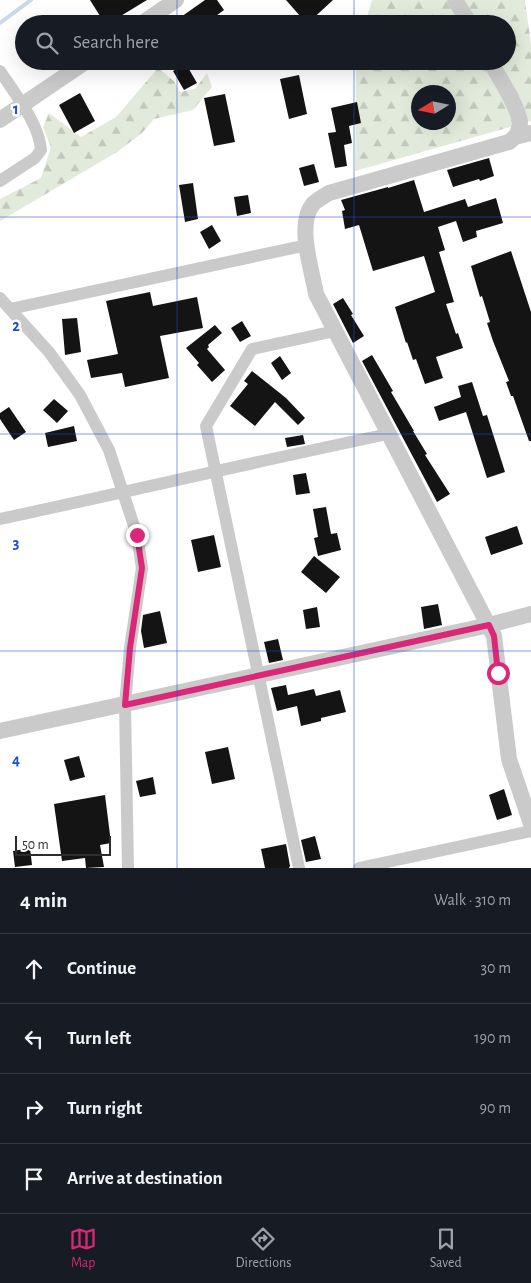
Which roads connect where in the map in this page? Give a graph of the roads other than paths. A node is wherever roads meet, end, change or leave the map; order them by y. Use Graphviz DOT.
graph roads {
  1 [pos="176,0"];
  2 [pos="455,0"];
  3 [pos="154,15"];
  4 [pos="464,15"];
  5 [pos="74,70"];
  6 [pos="495,70"];
  7 [pos="0,71"];
  8 [pos="23,105"];
  9 [pos="0,120"];
  10 [pos="523,135"];
  11 [pos="0,181"];
  12 [pos="307,245"];
  13 [pos="0,298"];
  14 [pos="10,309"];
  15 [pos="335,331"];
  16 [pos="388,434"];
  17 [pos="215,470"];
  18 [pos="122,493"];
  19 [pos="0,519"];
  20 [pos="531,614"];
  21 [pos="489,625"];
  22 [pos="259,676"];
  23 [pos="125,705"];
  24 [pos="0,731"];
  25 [pos="531,824"];
  26 [pos="531,831"];
  27 [pos="128,868"];
  28 [pos="298,868"];
  29 [pos="359,868"];
  1 -- 3 [label="street"];
  2 -- 4 [label="street"];
  5 -- 8 [label="street"];
  6 -- 10 [label="street"];
  7 -- 8 [label="street"];
  8 -- 9 [label="street"];
  8 -- 11 [label="street"];
  10 -- 12 [label="street"];
  12 -- 14 [label="street"];
  12 -- 15 [label="street"];
  13 -- 14 [label="street"];
  14 -- 18 [label="street"];
  15 -- 16 [label="street"];
  15 -- 17 [label="street"];
  16 -- 17 [label="street"];
  16 -- 21 [label="street"];
  17 -- 18 [label="street"];
  17 -- 22 [label="street"];
  18 -- 19 [label="street"];
  18 -- 23 [label="street"];
  20 -- 21 [label="street"];
  21 -- 22 [label="street"];
  21 -- 25 [label="street"];
  22 -- 23 [label="street"];
  22 -- 28 [label="street"];
  23 -- 24 [label="street"];
  23 -- 27 [label="street"];
  26 -- 29 [label="street"];
}
